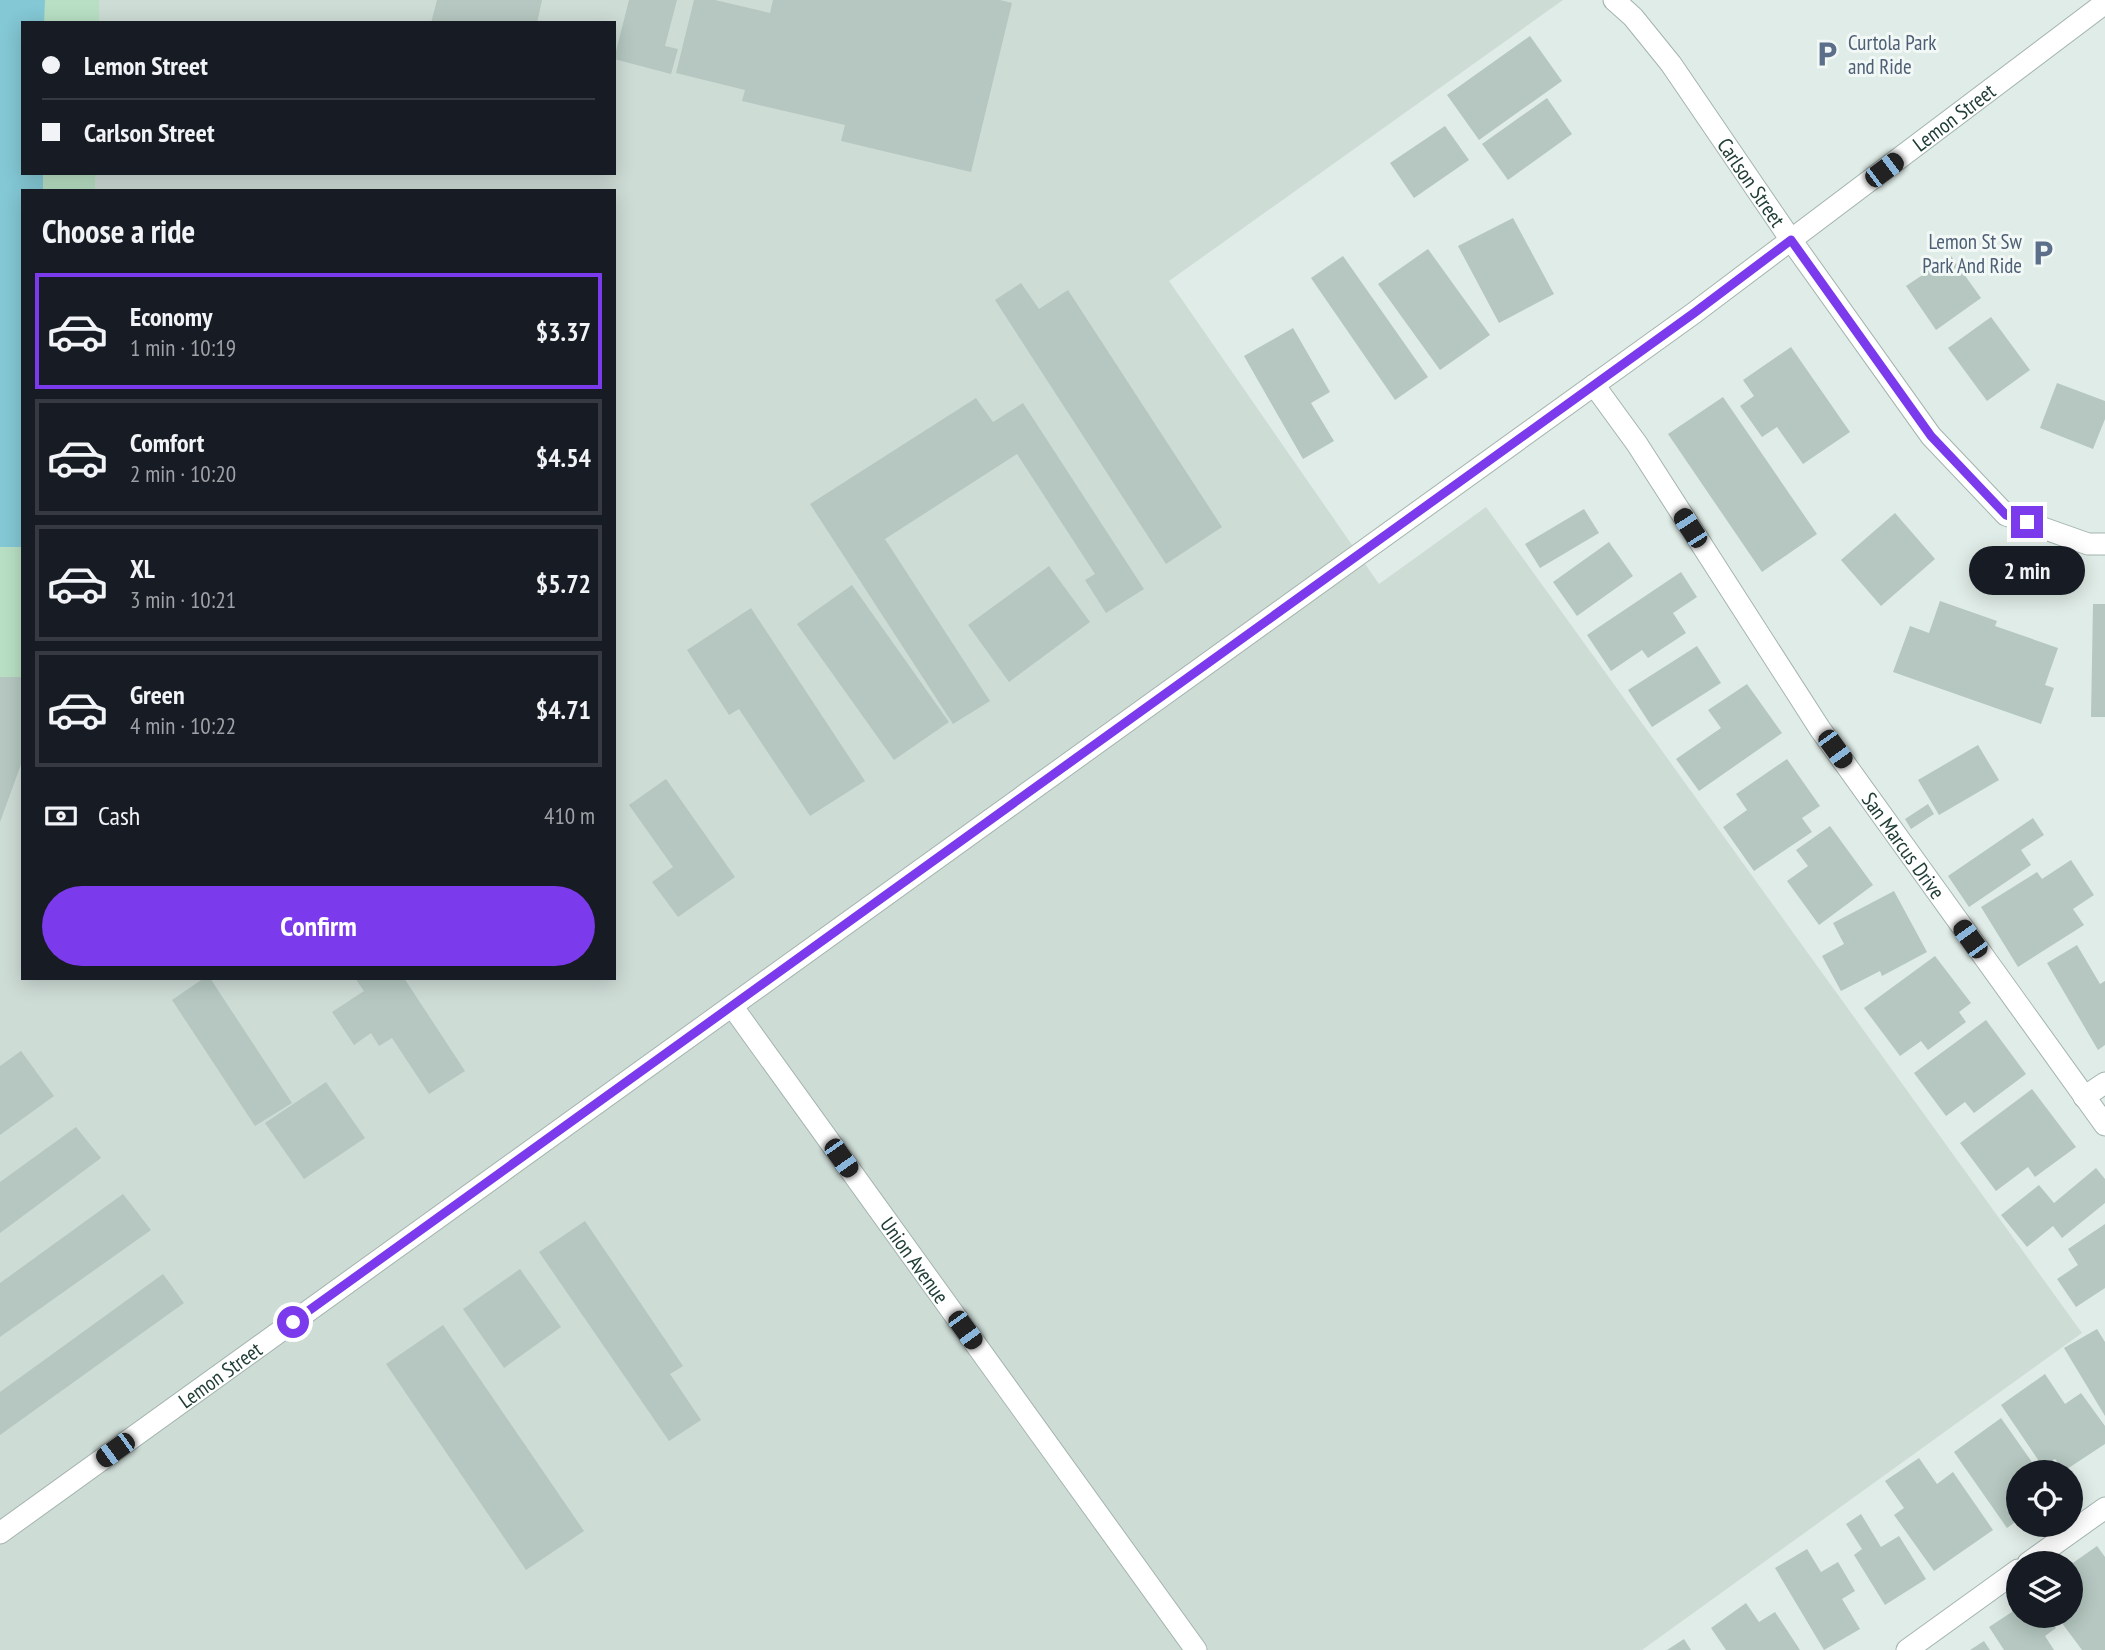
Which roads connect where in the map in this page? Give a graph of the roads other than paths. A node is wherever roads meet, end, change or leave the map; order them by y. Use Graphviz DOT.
graph roads {
  1 [pos="1614,0"];
  2 [pos="2105,3"];
  3 [pos="1791,240"];
  4 [pos="1594,385"];
  5 [pos="2105,544"];
  6 [pos="732,1006"];
  7 [pos="2105,1083"];
  8 [pos="2084,1097"];
  9 [pos="2105,1125"];
  10 [pos="2105,1508"];
  11 [pos="0,1533"];
  12 [pos="2045,1551"];
  13 [pos="2006,1579"];
  14 [pos="1196,1650"];
  15 [pos="1907,1650"];
  1 -- 3 [label="street, Carlson Street"];
  2 -- 3 [label="street, Lemon Street"];
  3 -- 4 [label="street, Lemon Street"];
  3 -- 5 [label="street, Carlson Street"];
  4 -- 6 [label="street, Lemon Street"];
  4 -- 8 [label="street, San Marcus Drive"];
  6 -- 11 [label="street, Lemon Street"];
  6 -- 14 [label="street, Union Avenue"];
  7 -- 8 [label="street"];
  8 -- 9 [label="street, San Marcus Drive"];
  10 -- 12 [label="street"];
  13 -- 15 [label="street"];
}
